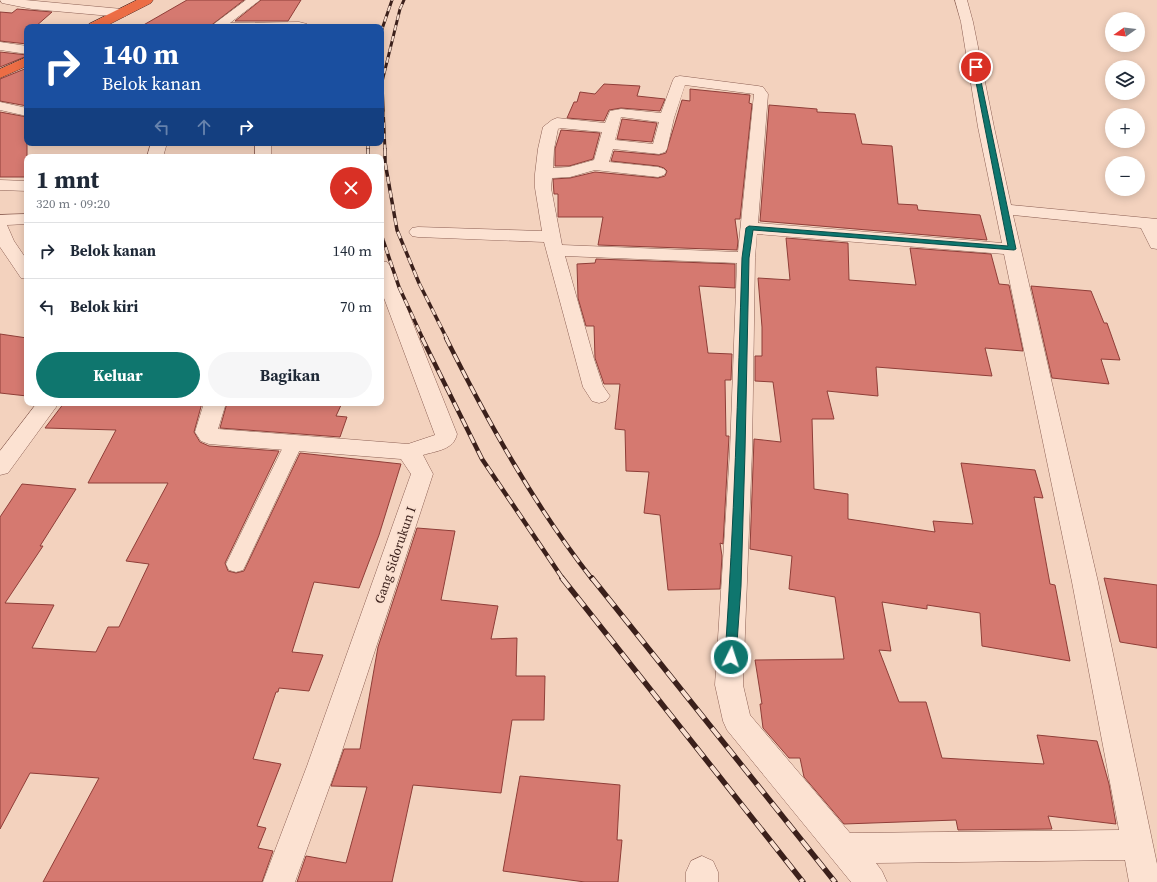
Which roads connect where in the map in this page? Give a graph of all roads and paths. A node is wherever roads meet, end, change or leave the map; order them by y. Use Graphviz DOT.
graph roads {
  1 [pos="6,0"];
  2 [pos="146,0"];
  3 [pos="254,0"];
  4 [pos="961,0"];
  5 [pos="122,13"];
  6 [pos="100,24"];
  7 [pos="220,24"];
  8 [pos="0,46"];
  9 [pos="24,50"];
  10 [pos="24,63"];
  11 [pos="1,75"];
  12 [pos="0,106"];
  13 [pos="24,111"];
  14 [pos="667,118"];
  15 [pos="610,128"];
  16 [pos="606,144"];
  17 [pos="600,166"];
  18 [pos="658,172"];
  19 [pos="543,174"];
  20 [pos="0,184"];
  21 [pos="24,186"];
  22 [pos="1004,209"];
  23 [pos="0,220"];
  24 [pos="24,220"];
  25 [pos="1152,224"];
  26 [pos="0,228"];
  27 [pos="749,228"];
  28 [pos="418,232"];
  29 [pos="553,244"];
  30 [pos="1157,244"];
  31 [pos="1012,249"];
  32 [pos="746,258"];
  33 [pos="24,270"];
  34 [pos="384,274"];
  35 [pos="599,396"];
  36 [pos="46,406"];
  37 [pos="214,406"];
  38 [pos="294,443"];
  39 [pos="408,452"];
  40 [pos="0,467"];
  41 [pos="236,564"];
  42 [pos="1137,845"];
  43 [pos="842,848"];
  44 [pos="279,882"];
  45 [pos="871,882"];
  46 [pos="1145,882"];
  1 -- 5 [label="street"];
  2 -- 5 [label="highway"];
  3 -- 7 [label="street"];
  4 -- 22 [label="street"];
  5 -- 6 [label="highway"];
  8 -- 9 [label="street"];
  10 -- 11 [label="highway"];
  12 -- 13 [label="street"];
  14 -- 15 [label="street"];
  14 -- 16 [label="street"];
  14 -- 27 [label="street"];
  15 -- 16 [label="street"];
  15 -- 19 [label="street"];
  16 -- 17 [label="street"];
  17 -- 18 [label="street"];
  17 -- 19 [label="street"];
  19 -- 29 [label="street"];
  20 -- 21 [label="street"];
  22 -- 25 [label="street"];
  22 -- 31 [label="street"];
  23 -- 24 [label="street"];
  25 -- 30 [label="street"];
  26 -- 33 [label="street"];
  27 -- 31 [label="street"];
  27 -- 32 [label="street"];
  28 -- 29 [label="street"];
  29 -- 32 [label="street"];
  29 -- 35 [label="street"];
  31 -- 42 [label="street"];
  32 -- 43 [label="street"];
  34 -- 39 [label="street"];
  36 -- 40 [label="street"];
  37 -- 38 [label="street"];
  38 -- 39 [label="street"];
  38 -- 41 [label="lane"];
  39 -- 44 [label="street, Gang Sidorukun I"];
  42 -- 43 [label="street"];
  42 -- 46 [label="street"];
  43 -- 45 [label="street"];
}
